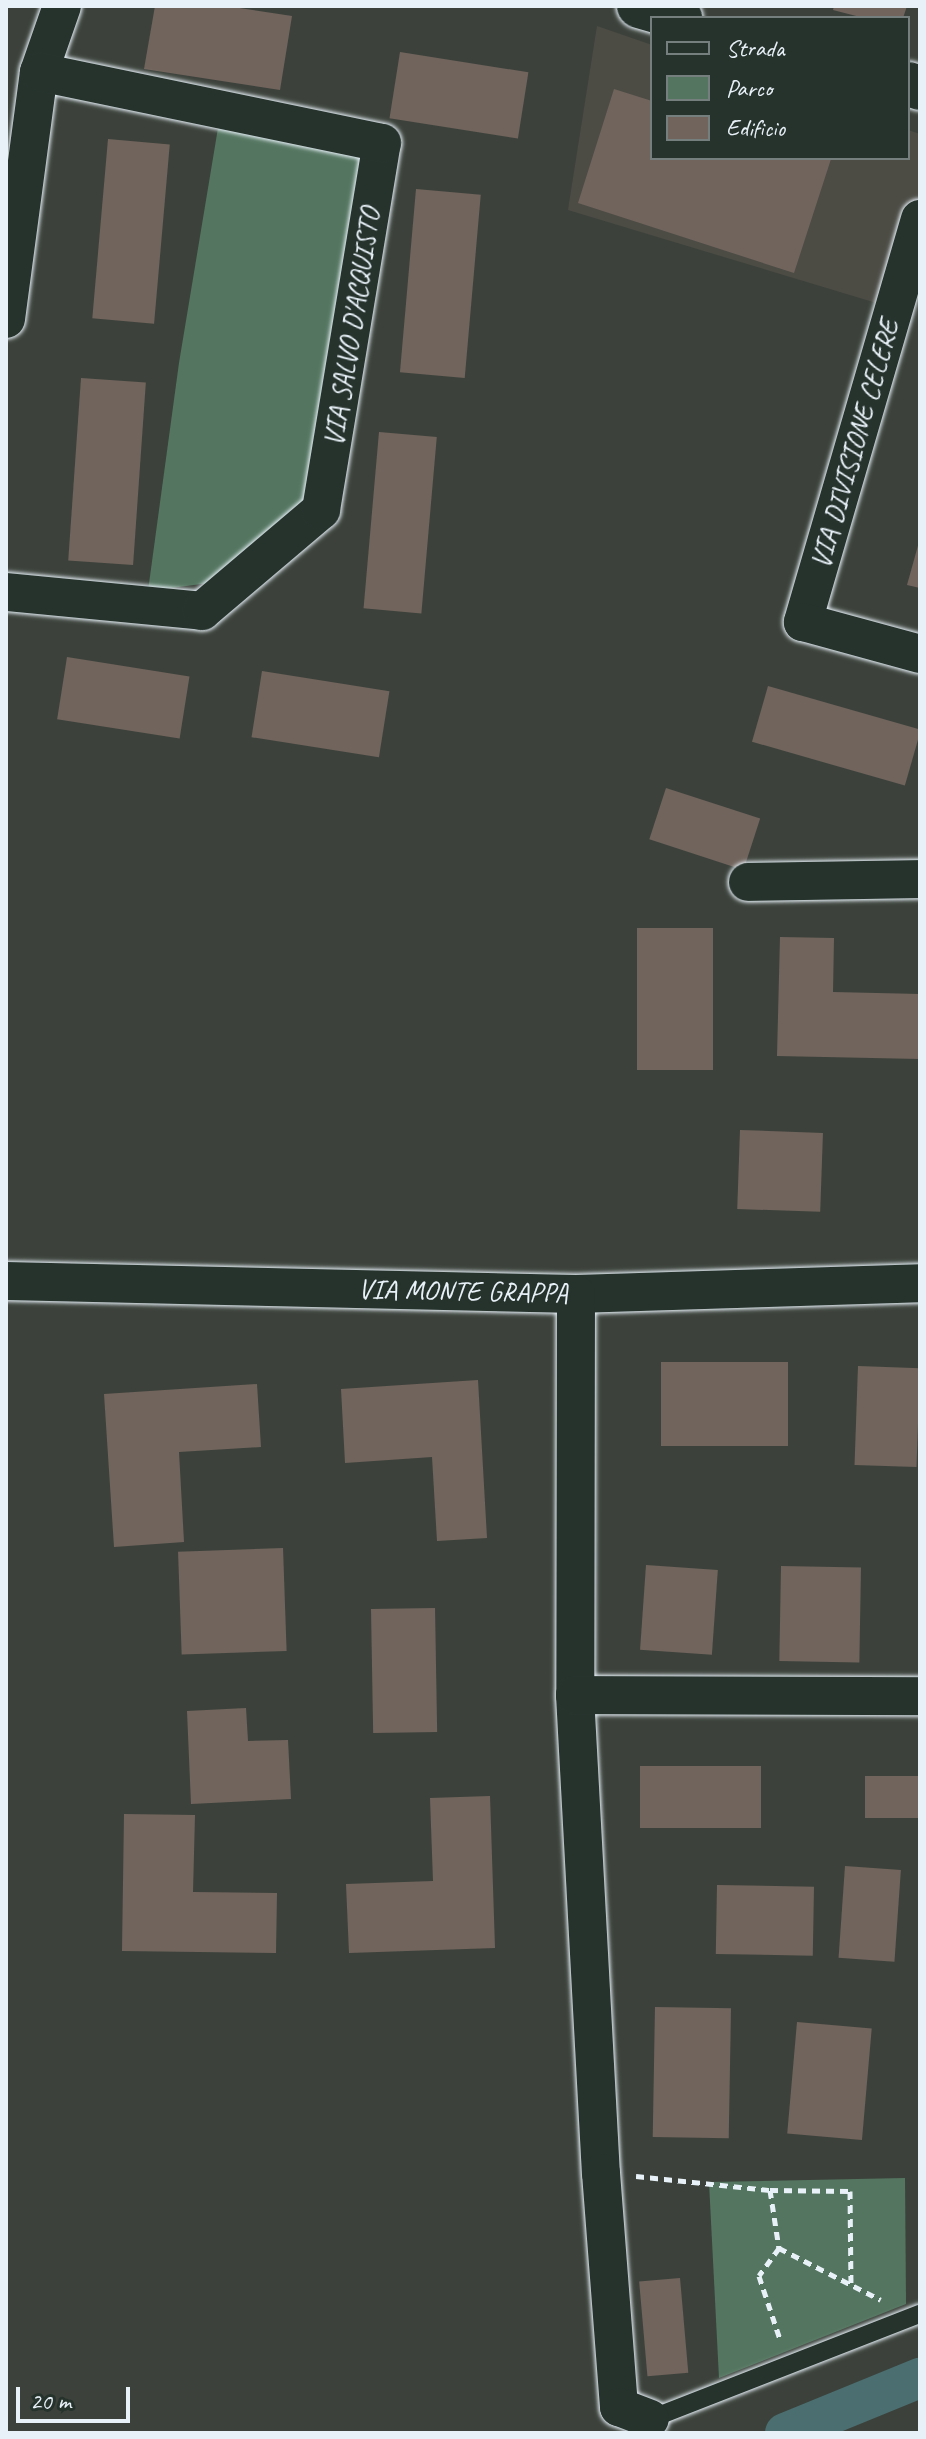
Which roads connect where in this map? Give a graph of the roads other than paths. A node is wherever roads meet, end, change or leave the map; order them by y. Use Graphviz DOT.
graph roads {
  1 [pos="62,6"];
  2 [pos="639,6"];
  3 [pos="673,16"];
  4 [pos="39,72"];
  5 [pos="920,219"];
  6 [pos="6,319"];
  7 [pos="6,592"];
  8 [pos="920,654"];
  9 [pos="920,879"];
  10 [pos="748,882"];
  11 [pos="6,1281"];
  12 [pos="920,1283"];
  13 [pos="576,1294"];
  14 [pos="575,1695"];
  15 [pos="920,1696"];
  16 [pos="916,2316"];
  17 [pos="650,2419"];
  1 -- 4 [label="street"];
  2 -- 3 [label="main road"];
  4 -- 6 [label="street"];
  4 -- 7 [label="street, VIA SALVO D'ACQUISTO"];
  5 -- 8 [label="street, VIA DIVISIONE CELERE"];
  9 -- 10 [label="street"];
  11 -- 13 [label="street, VIA MONTE GRAPPA"];
  12 -- 13 [label="street, VIA MONTE GRAPPA"];
  13 -- 14 [label="street"];
  14 -- 15 [label="street"];
  14 -- 17 [label="street"];
  16 -- 17 [label="lane"];
}
